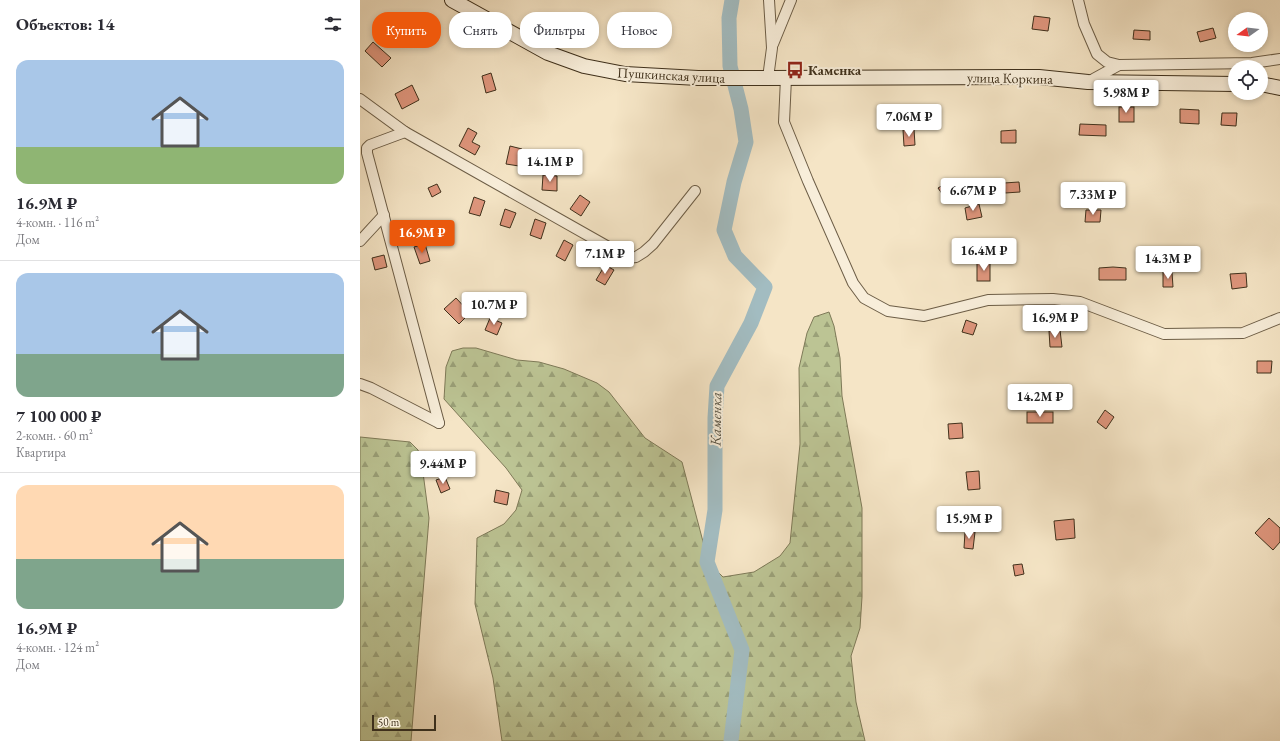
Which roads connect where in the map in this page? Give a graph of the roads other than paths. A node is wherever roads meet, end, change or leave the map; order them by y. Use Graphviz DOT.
graph roads {
  1 [pos="452,0"];
  2 [pos="770,0"];
  3 [pos="791,0"];
  4 [pos="1078,0"];
  5 [pos="772,48"];
  6 [pos="1280,59"];
  7 [pos="1119,65"];
  8 [pos="768,78"];
  9 [pos="786,78"];
  10 [pos="1088,82"];
  11 [pos="1228,84"];
  12 [pos="1268,85"];
  13 [pos="1280,88"];
  14 [pos="360,99"];
  15 [pos="405,132"];
  16 [pos="694,191"];
  17 [pos="384,215"];
  18 [pos="360,240"];
  19 [pos="1280,318"];
  20 [pos="360,384"];
  1 -- 8 [label="main road, Пушкинская улица"];
  2 -- 5 [label="street"];
  3 -- 5 [label="street"];
  4 -- 7 [label="street"];
  5 -- 8 [label="street"];
  6 -- 7 [label="street"];
  7 -- 10 [label="street"];
  8 -- 9 [label="main road, Пушкинская улица"];
  9 -- 10 [label="main road, улица Коркина"];
  9 -- 19 [label="street"];
  10 -- 11 [label="main road, улица Коркина"];
  12 -- 13 [label="main road"];
  14 -- 15 [label="street"];
  15 -- 16 [label="street"];
  15 -- 17 [label="street"];
  17 -- 18 [label="street"];
  17 -- 20 [label="street"];
}
